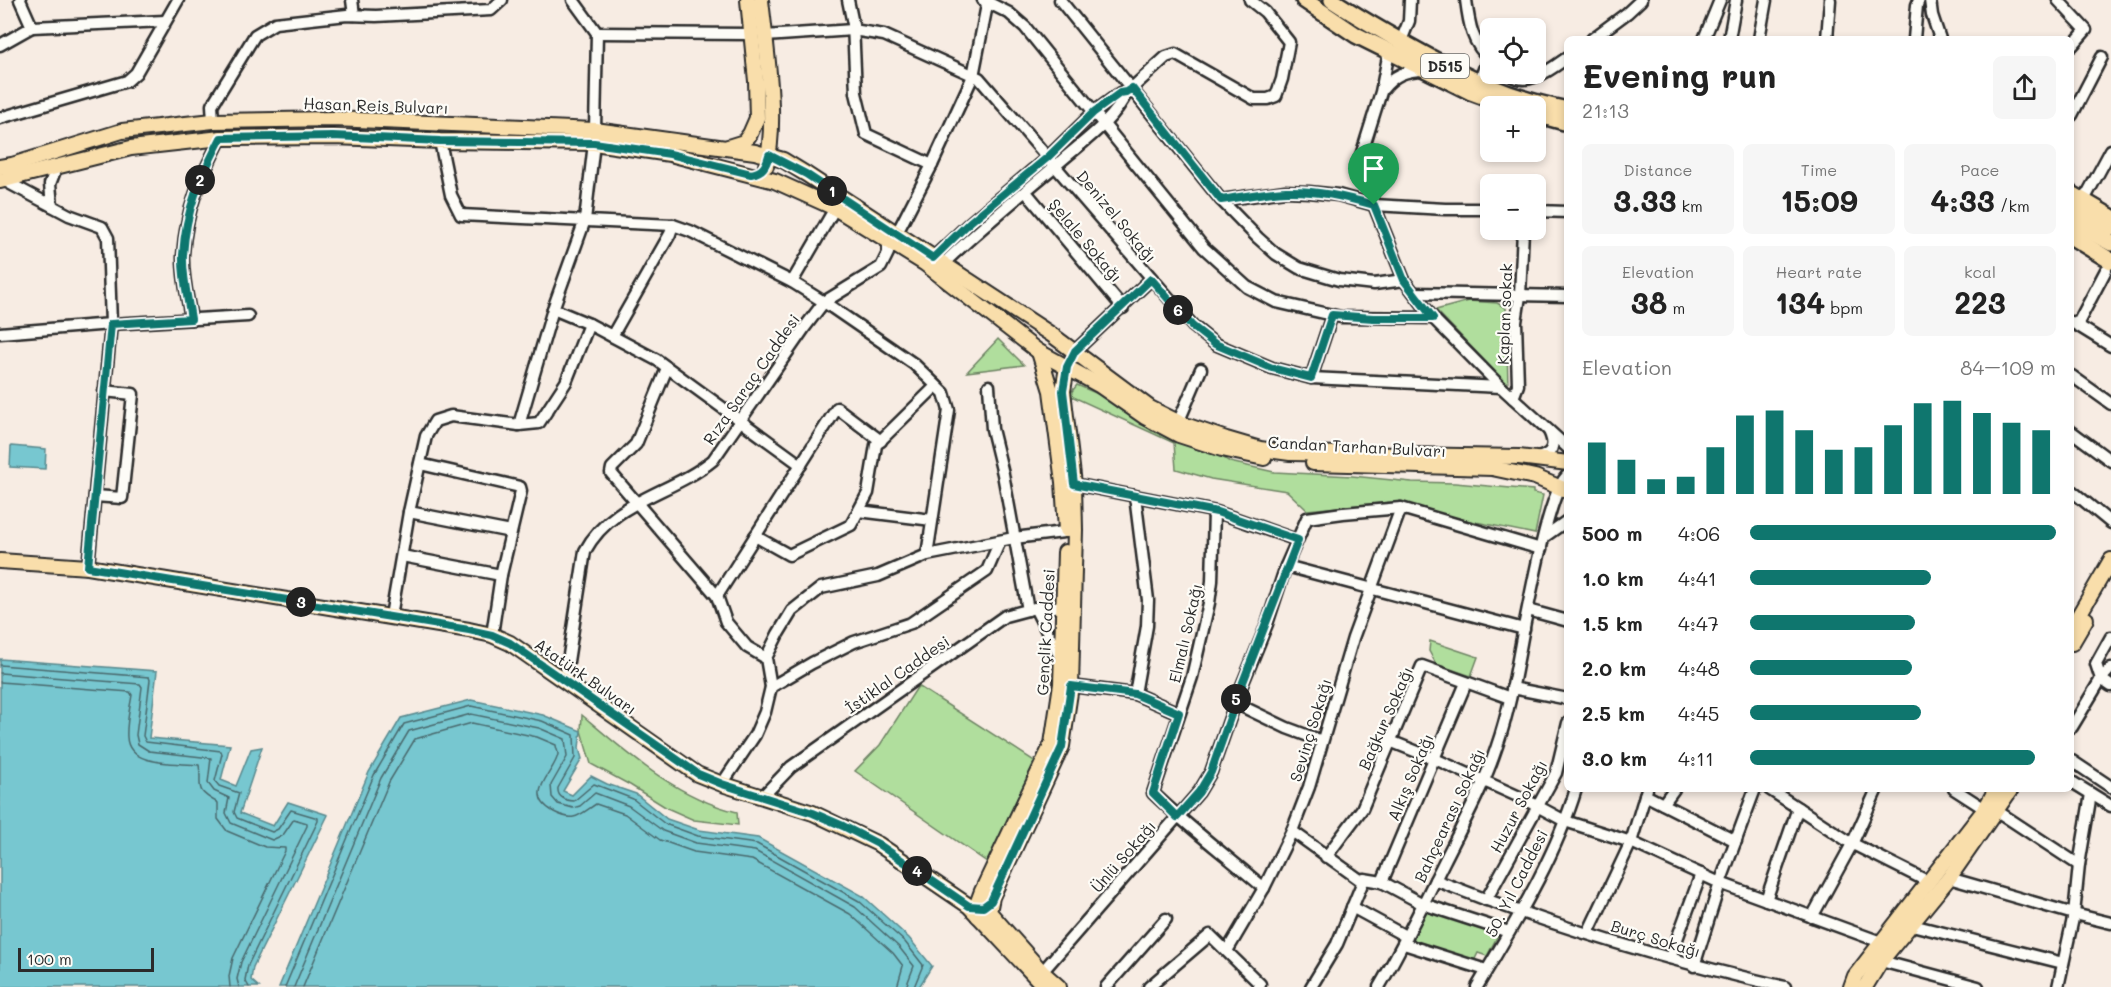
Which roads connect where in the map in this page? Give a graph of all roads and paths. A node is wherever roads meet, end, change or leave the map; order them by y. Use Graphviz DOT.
graph roads {
  1 [pos="20,0"];
  2 [pos="178,0"];
  3 [pos="352,0"];
  4 [pos="502,0"];
  5 [pos="573,0"];
  6 [pos="748,0"];
  7 [pos="761,0"];
  8 [pos="848,0"];
  9 [pos="1060,0"];
  10 [pos="1251,0"];
  11 [pos="1304,0"];
  12 [pos="1332,0"];
  13 [pos="1410,0"];
  14 [pos="1466,0"];
  15 [pos="1641,0"];
  16 [pos="1720,0"];
  17 [pos="1736,0"];
  18 [pos="1766,0"];
  19 [pos="1830,0"];
  20 [pos="1919,0"];
  21 [pos="1930,0"];
  22 [pos="2058,0"];
  23 [pos="986,1"];
  24 [pos="354,15"];
  25 [pos="165,21"];
  26 [pos="32,27"];
  27 [pos="854,30"];
  28 [pos="597,33"];
  29 [pos="758,35"];
  30 [pos="1596,36"];
  31 [pos="1705,36"];
  32 [pos="1730,36"];
  33 [pos="1760,36"];
  34 [pos="1827,36"];
  35 [pos="1914,36"];
  36 [pos="1939,36"];
  37 [pos="1401,41"];
  38 [pos="2074,44"];
  39 [pos="0,45"];
  40 [pos="1480,49"];
  41 [pos="1389,52"];
  42 [pos="2102,57"];
  43 [pos="1564,60"];
  44 [pos="1425,70"];
  45 [pos="1546,71"];
  46 [pos="973,76"];
  47 [pos="1479,83"];
  48 [pos="1129,90"];
  49 [pos="1381,92"];
  50 [pos="1482,96"];
  51 [pos="2074,111"];
  52 [pos="1094,112"];
  53 [pos="1546,116"];
  54 [pos="0,118"];
  55 [pos="757,118"];
  56 [pos="1564,118"];
  57 [pos="333,119"];
  58 [pos="1564,119"];
  59 [pos="213,121"];
  60 [pos="361,121"];
  61 [pos="1104,124"];
  62 [pos="770,126"];
  63 [pos="333,136"];
  64 [pos="595,136"];
  65 [pos="362,137"];
  66 [pos="221,138"];
  67 [pos="440,141"];
  68 [pos="725,148"];
  69 [pos="2111,150"];
  70 [pos="756,157"];
  71 [pos="1051,161"];
  72 [pos="932,165"];
  73 [pos="56,168"];
  74 [pos="751,174"];
  75 [pos="806,174"];
  76 [pos="2,176"];
  77 [pos="1026,192"];
  78 [pos="1221,200"];
  79 [pos="2076,200"];
  80 [pos="1374,205"];
  81 [pos="52,206"];
  82 [pos="835,208"];
  83 [pos="1480,210"];
  84 [pos="1546,211"];
  85 [pos="1564,212"];
  86 [pos="2111,217"];
  87 [pos="585,220"];
  88 [pos="2074,223"];
  89 [pos="673,225"];
  90 [pos="2111,228"];
  91 [pos="892,237"];
  92 [pos="2074,239"];
  93 [pos="1522,240"];
  94 [pos="2111,243"];
  95 [pos="938,261"];
  96 [pos="2109,266"];
  97 [pos="1151,279"];
  98 [pos="1404,280"];
  99 [pos="792,282"];
  100 [pos="1415,293"];
  101 [pos="1520,296"];
  102 [pos="1564,296"];
  103 [pos="825,302"];
  104 [pos="1123,308"];
  105 [pos="553,309"];
  106 [pos="1332,315"];
  107 [pos="248,316"];
  108 [pos="1433,318"];
  109 [pos="191,319"];
  110 [pos="2074,323"];
  111 [pos="111,324"];
  112 [pos="589,324"];
  113 [pos="0,333"];
  114 [pos="1052,335"];
  115 [pos="612,336"];
  116 [pos="2111,346"];
  117 [pos="1075,351"];
  118 [pos="1040,352"];
  119 [pos="1067,367"];
  120 [pos="667,368"];
  121 [pos="1202,369"];
  122 [pos="2074,377"];
  123 [pos="1311,378"];
  124 [pos="936,386"];
  125 [pos="989,386"];
  126 [pos="1501,387"];
  127 [pos="104,391"];
  128 [pos="1512,398"];
  129 [pos="2111,404"];
  130 [pos="741,422"];
  131 [pos="1178,423"];
  132 [pos="519,425"];
  133 [pos="1549,431"];
  134 [pos="2074,433"];
  135 [pos="881,441"];
  136 [pos="1564,444"];
  137 [pos="1536,458"];
  138 [pos="2111,461"];
  139 [pos="1564,463"];
  140 [pos="420,464"];
  141 [pos="801,465"];
  142 [pos="1074,484"];
  143 [pos="1558,487"];
  144 [pos="2074,493"];
  145 [pos="95,496"];
  146 [pos="1135,496"];
  147 [pos="635,502"];
  148 [pos="1401,508"];
  149 [pos="859,511"];
  150 [pos="409,512"];
  151 [pos="1214,512"];
  152 [pos="932,520"];
  153 [pos="1564,523"];
  154 [pos="2111,523"];
  155 [pos="1071,531"];
  156 [pos="511,532"];
  157 [pos="755,536"];
  158 [pos="1544,537"];
  159 [pos="1014,538"];
  160 [pos="1298,540"];
  161 [pos="1000,541"];
  162 [pos="1541,549"];
  163 [pos="927,555"];
  164 [pos="402,556"];
  165 [pos="2111,560"];
  166 [pos="0,561"];
  167 [pos="1286,566"];
  168 [pos="88,567"];
  169 [pos="501,575"];
  170 [pos="2111,577"];
  171 [pos="1372,588"];
  172 [pos="717,596"];
  173 [pos="1068,606"];
  174 [pos="1031,609"];
  175 [pos="1528,610"];
  176 [pos="391,616"];
  177 [pos="1564,620"];
  178 [pos="2074,624"];
  179 [pos="1524,629"];
  180 [pos="492,635"];
  181 [pos="2111,637"];
  182 [pos="2074,640"];
  183 [pos="766,658"];
  184 [pos="1061,659"];
  185 [pos="2111,668"];
  186 [pos="2101,679"];
  187 [pos="565,681"];
  188 [pos="1466,683"];
  189 [pos="1071,686"];
  190 [pos="2111,686"];
  191 [pos="771,687"];
  192 [pos="1511,693"];
  193 [pos="1135,694"];
  194 [pos="1564,699"];
  195 [pos="1235,703"];
  196 [pos="1179,713"];
  197 [pos="2074,724"];
  198 [pos="1564,740"];
  199 [pos="1322,741"];
  200 [pos="1390,741"];
  201 [pos="1435,759"];
  202 [pos="2074,762"];
  203 [pos="1482,781"];
  204 [pos="2074,783"];
  205 [pos="722,784"];
  206 [pos="2111,787"];
  207 [pos="1575,792"];
  208 [pos="1646,792"];
  209 [pos="1672,792"];
  210 [pos="1754,792"];
  211 [pos="1774,792"];
  212 [pos="1876,792"];
  213 [pos="1959,792"];
  214 [pos="2005,792"];
  215 [pos="2091,794"];
  216 [pos="762,797"];
  217 [pos="1663,804"];
  218 [pos="2111,806"];
  219 [pos="1536,807"];
  220 [pos="1798,808"];
  221 [pos="1991,810"];
  222 [pos="1177,817"];
  223 [pos="1565,821"];
  224 [pos="1292,831"];
  225 [pos="1736,841"];
  226 [pos="1631,842"];
  227 [pos="1852,844"];
  228 [pos="1326,857"];
  229 [pos="2079,865"];
  230 [pos="1701,874"];
  231 [pos="1949,878"];
  232 [pos="1435,880"];
  233 [pos="1363,882"];
  234 [pos="1382,882"];
  235 [pos="1720,882"];
  236 [pos="1929,882"];
  237 [pos="1264,888"];
  238 [pos="1486,900"];
  239 [pos="1766,900"];
  240 [pos="1424,904"];
  241 [pos="978,906"];
  242 [pos="1352,907"];
  243 [pos="1520,912"];
  244 [pos="2074,914"];
  245 [pos="1812,917"];
  246 [pos="1166,919"];
  247 [pos="2111,923"];
  248 [pos="1912,925"];
  249 [pos="1509,932"];
  250 [pos="1588,933"];
  251 [pos="1406,940"];
  252 [pos="1881,942"];
  253 [pos="1227,951"];
  254 [pos="1670,958"];
  255 [pos="1881,961"];
  256 [pos="2063,963"];
  257 [pos="1694,966"];
  258 [pos="1486,970"];
  259 [pos="1042,972"];
  260 [pos="1045,987"];
  261 [pos="1059,987"];
  262 [pos="1106,987"];
  263 [pos="1149,987"];
  264 [pos="1259,987"];
  265 [pos="1311,987"];
  266 [pos="1380,987"];
  267 [pos="1477,987"];
  268 [pos="1785,987"];
  269 [pos="1851,987"];
  270 [pos="1865,987"];
  271 [pos="1978,987"];
  272 [pos="2058,987"];
  1 -- 26 [label="street"];
  2 -- 25 [label="street"];
  3 -- 24 [label="street"];
  4 -- 24 [label="street"];
  5 -- 28 [label="street"];
  6 -- 29 [label="main road"];
  7 -- 29 [label="main road"];
  8 -- 27 [label="street"];
  9 -- 48 [label="street"];
  10 -- 48 [label="street"];
  11 -- 41 [label="highway, D515"];
  12 -- 37 [label="highway, D515"];
  13 -- 37 [label="street"];
  14 -- 40 [label="street"];
  15 -- 30 [label="street"];
  16 -- 31 [label="street"];
  17 -- 32 [label="street"];
  18 -- 33 [label="street"];
  19 -- 34 [label="street"];
  20 -- 35 [label="street"];
  21 -- 36 [label="street"];
  22 -- 38 [label="street"];
  23 -- 46 [label="street, Rıza Saraç Caddesi"];
  23 -- 52 [label="street"];
  24 -- 59 [label="street"];
  25 -- 26 [label="street"];
  25 -- 54 [label="street"];
  26 -- 39 [label="street"];
  27 -- 29 [label="street, Denizel Sokağı"];
  27 -- 46 [label="street, Denizel Sokağı"];
  27 -- 72 [label="street"];
  28 -- 29 [label="street, Denizel Sokağı"];
  28 -- 64 [label="street"];
  29 -- 55 [label="main road"];
  29 -- 62 [label="main road"];
  37 -- 47 [label="highway, D515"];
  41 -- 44 [label="highway, D515"];
  41 -- 49 [label="street"];
  42 -- 51 [label="street"];
  43 -- 45 [label="street"];
  44 -- 49 [label="street"];
  44 -- 50 [label="highway, D515"];
  46 -- 71 [label="street, Denizel Sokağı"];
  46 -- 72 [label="street, Rıza Saraç Caddesi"];
  47 -- 56 [label="highway, D515"];
  48 -- 52 [label="street"];
  48 -- 61 [label="street"];
  48 -- 78 [label="street"];
  49 -- 80 [label="street"];
  52 -- 61 [label="street"];
  52 -- 71 [label="street"];
  53 -- 58 [label="highway, D515"];
  55 -- 68 [label="main road"];
  55 -- 70 [label="main road"];
  57 -- 59 [label="main road, Hasan Reis Bulvarı"];
  57 -- 60 [label="main road, Hasan Reis Bulvarı"];
  57 -- 63 [label="street"];
  59 -- 76 [label="main road, Hasan Reis Bulvarı"];
  60 -- 64 [label="main road, Hasan Reis Bulvarı"];
  60 -- 65 [label="street"];
  61 -- 71 [label="street"];
  61 -- 106 [label="street"];
  62 -- 70 [label="main road"];
  62 -- 75 [label="main road"];
  63 -- 65 [label="main road, Hasan Reis Bulvarı"];
  63 -- 66 [label="main road, Hasan Reis Bulvarı"];
  64 -- 67 [label="main road, Hasan Reis Bulvarı"];
  64 -- 68 [label="main road, Hasan Reis Bulvarı"];
  64 -- 74 [label="main road, Hasan Reis Bulvarı"];
  64 -- 87 [label="street"];
  65 -- 67 [label="main road, Hasan Reis Bulvarı"];
  66 -- 73 [label="main road, Hasan Reis Bulvarı"];
  66 -- 109 [label="street"];
  67 -- 87 [label="street"];
  68 -- 70 [label="main road, Hasan Reis Bulvarı"];
  69 -- 79 [label="street"];
  70 -- 74 [label="main road"];
  70 -- 75 [label="main road, Candan Tarhan Bulvarı"];
  71 -- 77 [label="street"];
  71 -- 95 [label="street"];
  71 -- 97 [label="street, Denizel Sokağı"];
  72 -- 91 [label="street, Rıza Saraç Caddesi"];
  73 -- 76 [label="main road, Hasan Reis Bulvarı"];
  73 -- 81 [label="street"];
  74 -- 82 [label="main road, Candan Tarhan Bulvarı"];
  75 -- 91 [label="main road, Candan Tarhan Bulvarı"];
  76 -- 81 [label="street"];
  77 -- 95 [label="street"];
  77 -- 104 [label="street, Şelale Sokağı"];
  78 -- 80 [label="street"];
  78 -- 98 [label="street"];
  79 -- 86 [label="highway"];
  79 -- 90 [label="highway"];
  80 -- 83 [label="street"];
  80 -- 98 [label="street"];
  81 -- 111 [label="street"];
  82 -- 91 [label="main road, Candan Tarhan Bulvarı"];
  82 -- 99 [label="street"];
  84 -- 85 [label="street"];
  87 -- 89 [label="street"];
  87 -- 105 [label="street"];
  88 -- 94 [label="highway"];
  89 -- 99 [label="street"];
  89 -- 115 [label="street"];
  91 -- 95 [label="main road, Candan Tarhan Bulvarı"];
  91 -- 103 [label="street, Rıza Saraç Caddesi"];
  91 -- 118 [label="main road, Candan Tarhan Bulvarı"];
  92 -- 96 [label="highway"];
  93 -- 101 [label="street, Kaplan sokak"];
  95 -- 114 [label="main road, Candan Tarhan Bulvarı"];
  96 -- 110 [label="street"];
  97 -- 104 [label="street"];
  97 -- 123 [label="street, Denizel Sokağı"];
  98 -- 100 [label="street"];
  99 -- 103 [label="street"];
  100 -- 101 [label="street"];
  100 -- 108 [label="street"];
  101 -- 102 [label="street"];
  101 -- 128 [label="street, Kaplan sokak"];
  103 -- 124 [label="street"];
  103 -- 130 [label="street, Rıza Saraç Caddesi"];
  104 -- 117 [label="street"];
  105 -- 112 [label="street"];
  105 -- 132 [label="street"];
  106 -- 108 [label="street"];
  106 -- 123 [label="street"];
  107 -- 109 [label="street"];
  108 -- 126 [label="street"];
  109 -- 111 [label="street"];
  110 -- 116 [label="street"];
  111 -- 113 [label="street"];
  111 -- 127 [label="street"];
  112 -- 115 [label="street"];
  112 -- 132 [label="street"];
  114 -- 117 [label="main road, Candan Tarhan Bulvarı"];
  114 -- 118 [label="street"];
  115 -- 120 [label="street"];
  117 -- 119 [label="street"];
  117 -- 131 [label="main road, Candan Tarhan Bulvarı"];
  118 -- 119 [label="main road, Candan Tarhan Bulvarı"];
  118 -- 155 [label="main road, Gençlik Caddesi"];
  119 -- 142 [label="main road, Gençlik Caddesi"];
  119 -- 143 [label="main road, Candan Tarhan Bulvarı"];
  120 -- 130 [label="street"];
  120 -- 147 [label="street"];
  121 -- 131 [label="street"];
  122 -- 129 [label="street"];
  123 -- 126 [label="street, Denizel Sokağı"];
  124 -- 135 [label="street"];
  124 -- 152 [label="street"];
  125 -- 159 [label="street"];
  126 -- 128 [label="street"];
  127 -- 145 [label="street"];
  127 -- 145 [label="street"];
  128 -- 133 [label="street"];
  130 -- 141 [label="street"];
  130 -- 147 [label="street, Rıza Saraç Caddesi"];
  131 -- 137 [label="main road, Candan Tarhan Bulvarı"];
  132 -- 140 [label="street"];
  133 -- 136 [label="street"];
  133 -- 137 [label="street"];
  134 -- 138 [label="street"];
  135 -- 141 [label="street"];
  135 -- 149 [label="street"];
  137 -- 139 [label="main road, Candan Tarhan Bulvarı"];
  140 -- 150 [label="street"];
  140 -- 156 [label="street"];
  141 -- 157 [label="street"];
  142 -- 146 [label="street"];
  142 -- 155 [label="main road, Gençlik Caddesi"];
  143 -- 158 [label="street, Bahçearası Sokağı"];
  144 -- 154 [label="street"];
  145 -- 168 [label="street"];
  146 -- 151 [label="street"];
  146 -- 193 [label="street"];
  147 -- 172 [label="street"];
  147 -- 187 [label="street, Rıza Saraç Caddesi"];
  148 -- 160 [label="street, Ünlü Sokağı"];
  148 -- 162 [label="street"];
  148 -- 171 [label="street, Sevinç Sokağı"];
  149 -- 152 [label="street"];
  149 -- 157 [label="street"];
  150 -- 156 [label="street"];
  150 -- 164 [label="street"];
  151 -- 160 [label="street"];
  151 -- 196 [label="street, Elmalı Sokağı"];
  152 -- 163 [label="street"];
  153 -- 158 [label="street"];
  155 -- 159 [label="street"];
  155 -- 173 [label="main road, Gençlik Caddesi"];
  156 -- 169 [label="street"];
  157 -- 172 [label="street"];
  158 -- 162 [label="street, Bahçearası Sokağı"];
  159 -- 161 [label="street"];
  159 -- 174 [label="street"];
  160 -- 167 [label="street, Ünlü Sokağı"];
  161 -- 163 [label="street"];
  161 -- 191 [label="street"];
  162 -- 175 [label="street, Bahçearası Sokağı"];
  163 -- 183 [label="street"];
  164 -- 169 [label="street"];
  164 -- 176 [label="street"];
  165 -- 178 [label="main road"];
  166 -- 168 [label="main road, Atatürk Bulvarı"];
  167 -- 171 [label="street"];
  167 -- 195 [label="street, Ünlü Sokağı"];
  168 -- 176 [label="main road, Atatürk Bulvarı"];
  169 -- 180 [label="street"];
  170 -- 182 [label="main road"];
  171 -- 179 [label="street"];
  171 -- 199 [label="street, Sevinç Sokağı"];
  172 -- 183 [label="street"];
  173 -- 174 [label="street, İstiklal Caddesi"];
  173 -- 184 [label="main road, Gençlik Caddesi"];
  173 -- 189 [label="main road, Gençlik Caddesi"];
  174 -- 184 [label="street"];
  174 -- 216 [label="street, İstiklal Caddesi"];
  175 -- 177 [label="street"];
  175 -- 179 [label="street, Bahçearası Sokağı"];
  176 -- 180 [label="main road, Atatürk Bulvarı"];
  179 -- 192 [label="street, Bahçearası Sokağı"];
  180 -- 187 [label="main road, Atatürk Bulvarı"];
  181 -- 186 [label="street"];
  183 -- 191 [label="street"];
  184 -- 241 [label="main road, Gençlik Caddesi"];
  185 -- 186 [label="street"];
  186 -- 190 [label="street"];
  186 -- 197 [label="street"];
  187 -- 205 [label="main road, Atatürk Bulvarı"];
  188 -- 192 [label="street, Bağkur Sokağı"];
  188 -- 200 [label="street, Bağkur Sokağı"];
  188 -- 201 [label="street, Alkış Sokağı"];
  189 -- 193 [label="street"];
  189 -- 241 [label="main road, Gençlik Caddesi"];
  191 -- 205 [label="street"];
  192 -- 194 [label="street, Bağkur Sokağı"];
  192 -- 203 [label="street, Bahçearası Sokağı"];
  193 -- 196 [label="street"];
  195 -- 199 [label="street"];
  195 -- 222 [label="street, Ünlü Sokağı"];
  196 -- 222 [label="street, Elmalı Sokağı"];
  198 -- 219 [label="street, Huzur Sokağı"];
  199 -- 224 [label="street, Sevinç Sokağı"];
  200 -- 201 [label="street"];
  200 -- 228 [label="street, Bağkur Sokağı"];
  201 -- 203 [label="street"];
  201 -- 234 [label="street, Alkış Sokağı"];
  202 -- 206 [label="street"];
  203 -- 219 [label="street"];
  203 -- 232 [label="street, Bahçearası Sokağı"];
  204 -- 215 [label="street"];
  205 -- 216 [label="main road, Atatürk Bulvarı"];
  207 -- 223 [label="street, 50. Yıl Caddesi"];
  208 -- 217 [label="street"];
  208 -- 226 [label="street"];
  209 -- 217 [label="street"];
  210 -- 225 [label="street"];
  211 -- 220 [label="street"];
  212 -- 227 [label="street"];
  213 -- 221 [label="street"];
  214 -- 221 [label="main road"];
  215 -- 218 [label="street"];
  215 -- 229 [label="street"];
  216 -- 241 [label="main road, Atatürk Bulvarı"];
  217 -- 225 [label="street"];
  219 -- 223 [label="street"];
  219 -- 238 [label="street, Huzur Sokağı"];
  220 -- 227 [label="street"];
  220 -- 239 [label="street"];
  221 -- 229 [label="street"];
  221 -- 231 [label="main road"];
  221 -- 236 [label="main road"];
  222 -- 237 [label="street"];
  222 -- 259 [label="street, Ünlü Sokağı"];
  223 -- 226 [label="street"];
  223 -- 243 [label="street, 50. Yıl Caddesi"];
  224 -- 228 [label="street"];
  224 -- 237 [label="street, Sevinç Sokağı"];
  225 -- 235 [label="street"];
  226 -- 230 [label="street"];
  226 -- 250 [label="street"];
  227 -- 236 [label="street"];
  227 -- 245 [label="street"];
  228 -- 233 [label="street"];
  229 -- 244 [label="street"];
  230 -- 235 [label="street"];
  230 -- 254 [label="street"];
  231 -- 244 [label="street"];
  231 -- 248 [label="main road"];
  232 -- 238 [label="street, Burç Sokağı"];
  232 -- 240 [label="street, Bahçearası Sokağı"];
  233 -- 234 [label="street"];
  233 -- 242 [label="street"];
  234 -- 240 [label="street"];
  235 -- 239 [label="street"];
  235 -- 257 [label="street"];
  236 -- 252 [label="main road"];
  237 -- 253 [label="street, Sevinç Sokağı"];
  238 -- 243 [label="street, Burç Sokağı"];
  239 -- 245 [label="street"];
  240 -- 249 [label="street"];
  240 -- 251 [label="street, Bahçearası Sokağı"];
  241 -- 259 [label="main road"];
  241 -- 260 [label="main road, Atatürk Bulvarı"];
  242 -- 251 [label="street"];
  242 -- 265 [label="street"];
  243 -- 249 [label="street, 50. Yıl Caddesi"];
  243 -- 250 [label="street, Burç Sokağı"];
  244 -- 247 [label="street"];
  244 -- 256 [label="street"];
  245 -- 252 [label="street"];
  246 -- 262 [label="street"];
  248 -- 255 [label="main road"];
  248 -- 256 [label="street"];
  249 -- 258 [label="street, 50. Yıl Caddesi"];
  250 -- 254 [label="street, Burç Sokağı"];
  251 -- 258 [label="street"];
  251 -- 266 [label="street, Bahçearası Sokağı"];
  252 -- 269 [label="main road"];
  253 -- 263 [label="street"];
  253 -- 264 [label="street"];
  254 -- 257 [label="street, Burç Sokağı"];
  255 -- 270 [label="main road"];
  255 -- 271 [label="street"];
  256 -- 272 [label="street"];
  257 -- 268 [label="street, Burç Sokağı"];
  258 -- 267 [label="street, 50. Yıl Caddesi"];
  259 -- 261 [label="main road"];
}
